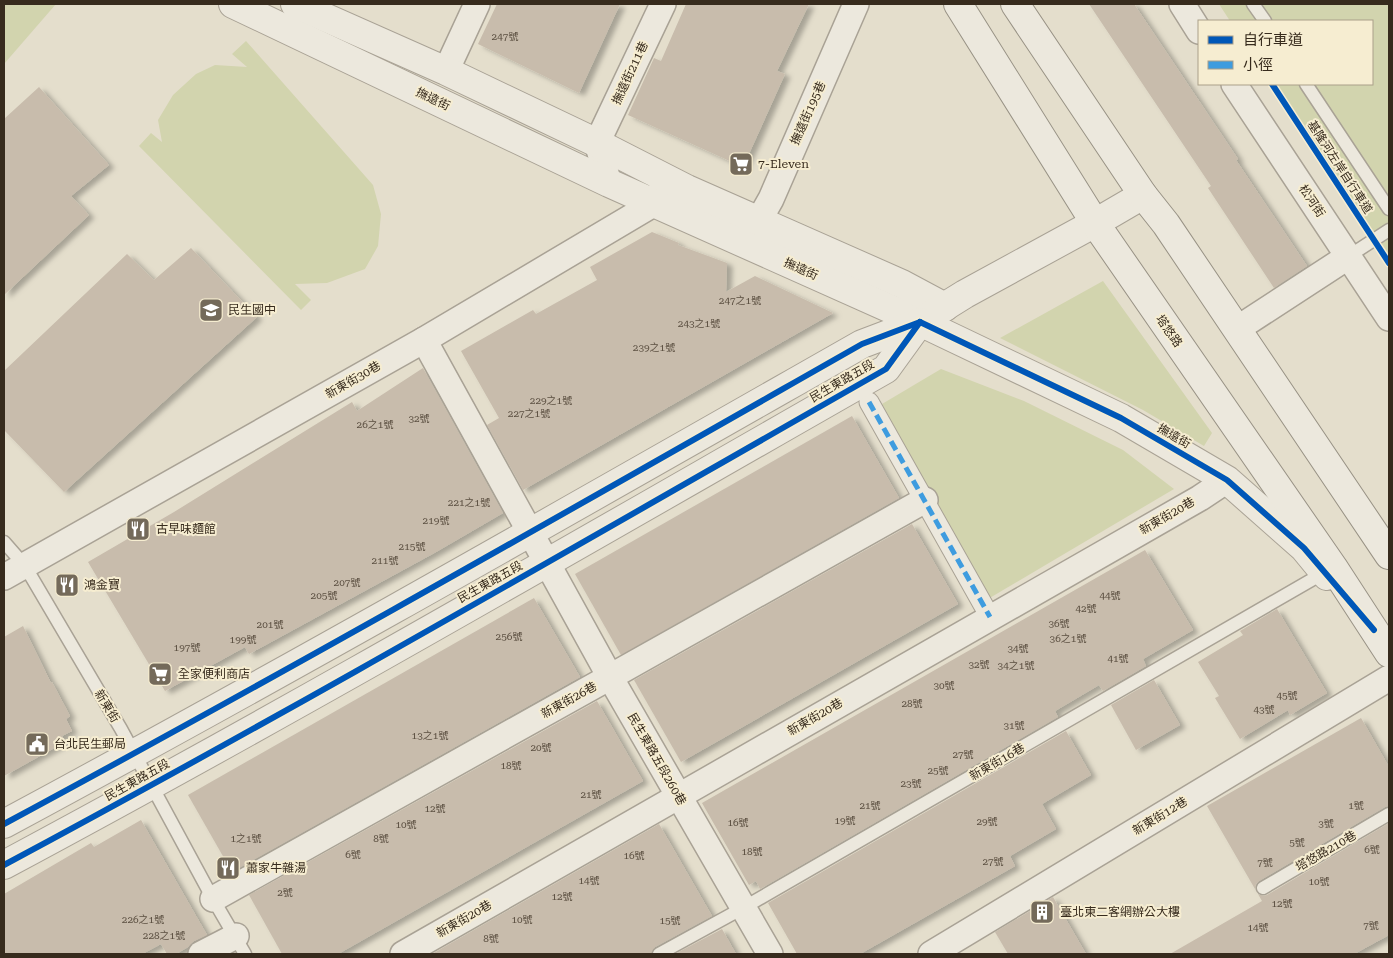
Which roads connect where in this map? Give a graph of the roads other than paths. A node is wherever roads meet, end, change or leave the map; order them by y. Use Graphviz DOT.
graph roads {
  1 [pos="234,4"];
  2 [pos="295,4"];
  3 [pos="476,4"];
  4 [pos="663,4"];
  5 [pos="856,4"];
  6 [pos="958,4"];
  7 [pos="1015,4"];
  8 [pos="1182,4"];
  9 [pos="1253,4"];
  10 [pos="271,12"];
  11 [pos="1264,20"];
  12 [pos="1198,28"];
  13 [pos="446,71"];
  14 [pos="1235,85"];
  15 [pos="1307,85"];
  16 [pos="597,143"];
  17 [pos="667,180"];
  18 [pos="609,183"];
  19 [pos="1143,195"];
  20 [pos="655,203"];
  21 [pos="1389,209"];
  22 [pos="758,222"];
  23 [pos="1096,224"];
  24 [pos="1389,230"];
  25 [pos="1348,256"];
  26 [pos="945,307"];
  27 [pos="1389,318"];
  28 [pos="920,322"];
  29 [pos="1236,329"];
  30 [pos="424,340"];
  31 [pos="869,402"];
  32 [pos="1227,480"];
  33 [pos="924,500"];
  34 [pos="530,533"];
  35 [pos="4,542"];
  36 [pos="1389,554"];
  37 [pos="547,563"];
  38 [pos="1329,570"];
  39 [pos="14,572"];
  40 [pos="990,617"];
  41 [pos="1389,653"];
  42 [pos="610,678"];
  43 [pos="1389,678"];
  44 [pos="134,754"];
  45 [pos="150,784"];
  46 [pos="678,795"];
  47 [pos="1389,814"];
  48 [pos="4,824"];
  49 [pos="4,865"];
  50 [pos="1263,888"];
  51 [pos="213,899"];
  52 [pos="743,908"];
  53 [pos="240,945"];
  54 [pos="201,954"];
  55 [pos="403,954"];
  56 [pos="659,954"];
  57 [pos="770,954"];
  58 [pos="931,954"];
  1 -- 10 [label="street, 撫遠街"];
  2 -- 13 [label="street"];
  3 -- 13 [label="street"];
  4 -- 16 [label="street, 撫遠街211巷"];
  5 -- 22 [label="street, 撫遠街195巷"];
  6 -- 23 [label="street, 塔悠路"];
  7 -- 19 [label="street"];
  8 -- 12 [label="street"];
  9 -- 11 [label="lane"];
  10 -- 18 [label="street, 撫遠街"];
  13 -- 16 [label="street"];
  14 -- 25 [label="street, 松河街"];
  15 -- 21 [label="lane"];
  16 -- 17 [label="street"];
  16 -- 18 [label="street"];
  17 -- 20 [label="street"];
  17 -- 22 [label="street"];
  18 -- 20 [label="street, 撫遠街"];
  19 -- 23 [label="street, 民生東路五段"];
  19 -- 29 [label="street"];
  20 -- 28 [label="street, 撫遠街"];
  20 -- 30 [label="street, 新東街30巷"];
  22 -- 26 [label="street"];
  23 -- 26 [label="street, 民生東路五段"];
  23 -- 38 [label="street, 塔悠路"];
  24 -- 25 [label="lane"];
  25 -- 27 [label="street, 松河街"];
  25 -- 29 [label="street"];
  26 -- 28 [label="street, 民生東路五段"];
  28 -- 32 [label="street, 撫遠街"];
  28 -- 34 [label="street, 民生東路五段"];
  28 -- 37 [label="street, 民生東路五段"];
  29 -- 36 [label="street"];
  30 -- 34 [label="street, 民生東路五段260巷"];
  30 -- 39 [label="street, 新東街30巷"];
  31 -- 33 [label="street"];
  32 -- 38 [label="street, 撫遠街"];
  32 -- 40 [label="street, 新東街20巷"];
  33 -- 40 [label="street"];
  33 -- 42 [label="street, 新東街26巷"];
  34 -- 37 [label="street, 民生東路五段260巷"];
  34 -- 44 [label="street, 民生東路五段"];
  35 -- 39 [label="lane, 新東街"];
  37 -- 42 [label="street, 民生東路五段260巷"];
  37 -- 45 [label="street, 民生東路五段"];
  38 -- 41 [label="street, 塔悠路"];
  38 -- 52 [label="lane, 新東街16巷"];
  39 -- 44 [label="lane, 新東街"];
  40 -- 46 [label="street, 新東街20巷"];
  42 -- 46 [label="street, 民生東路五段260巷"];
  42 -- 51 [label="street, 新東街26巷"];
  43 -- 58 [label="street, 新東街12巷"];
  44 -- 45 [label="lane, 新東街"];
  44 -- 48 [label="street, 民生東路五段"];
  45 -- 49 [label="street, 民生東路五段"];
  45 -- 51 [label="lane, 新東街"];
  46 -- 52 [label="street, 民生東路五段260巷"];
  46 -- 55 [label="street, 新東街20巷"];
  47 -- 50 [label="lane, 塔悠路210巷"];
  51 -- 53 [label="lane, 新東街"];
  52 -- 56 [label="lane, 新東街16巷"];
  52 -- 57 [label="street, 民生東路五段260巷"];
  53 -- 54 [label="street"];
}
